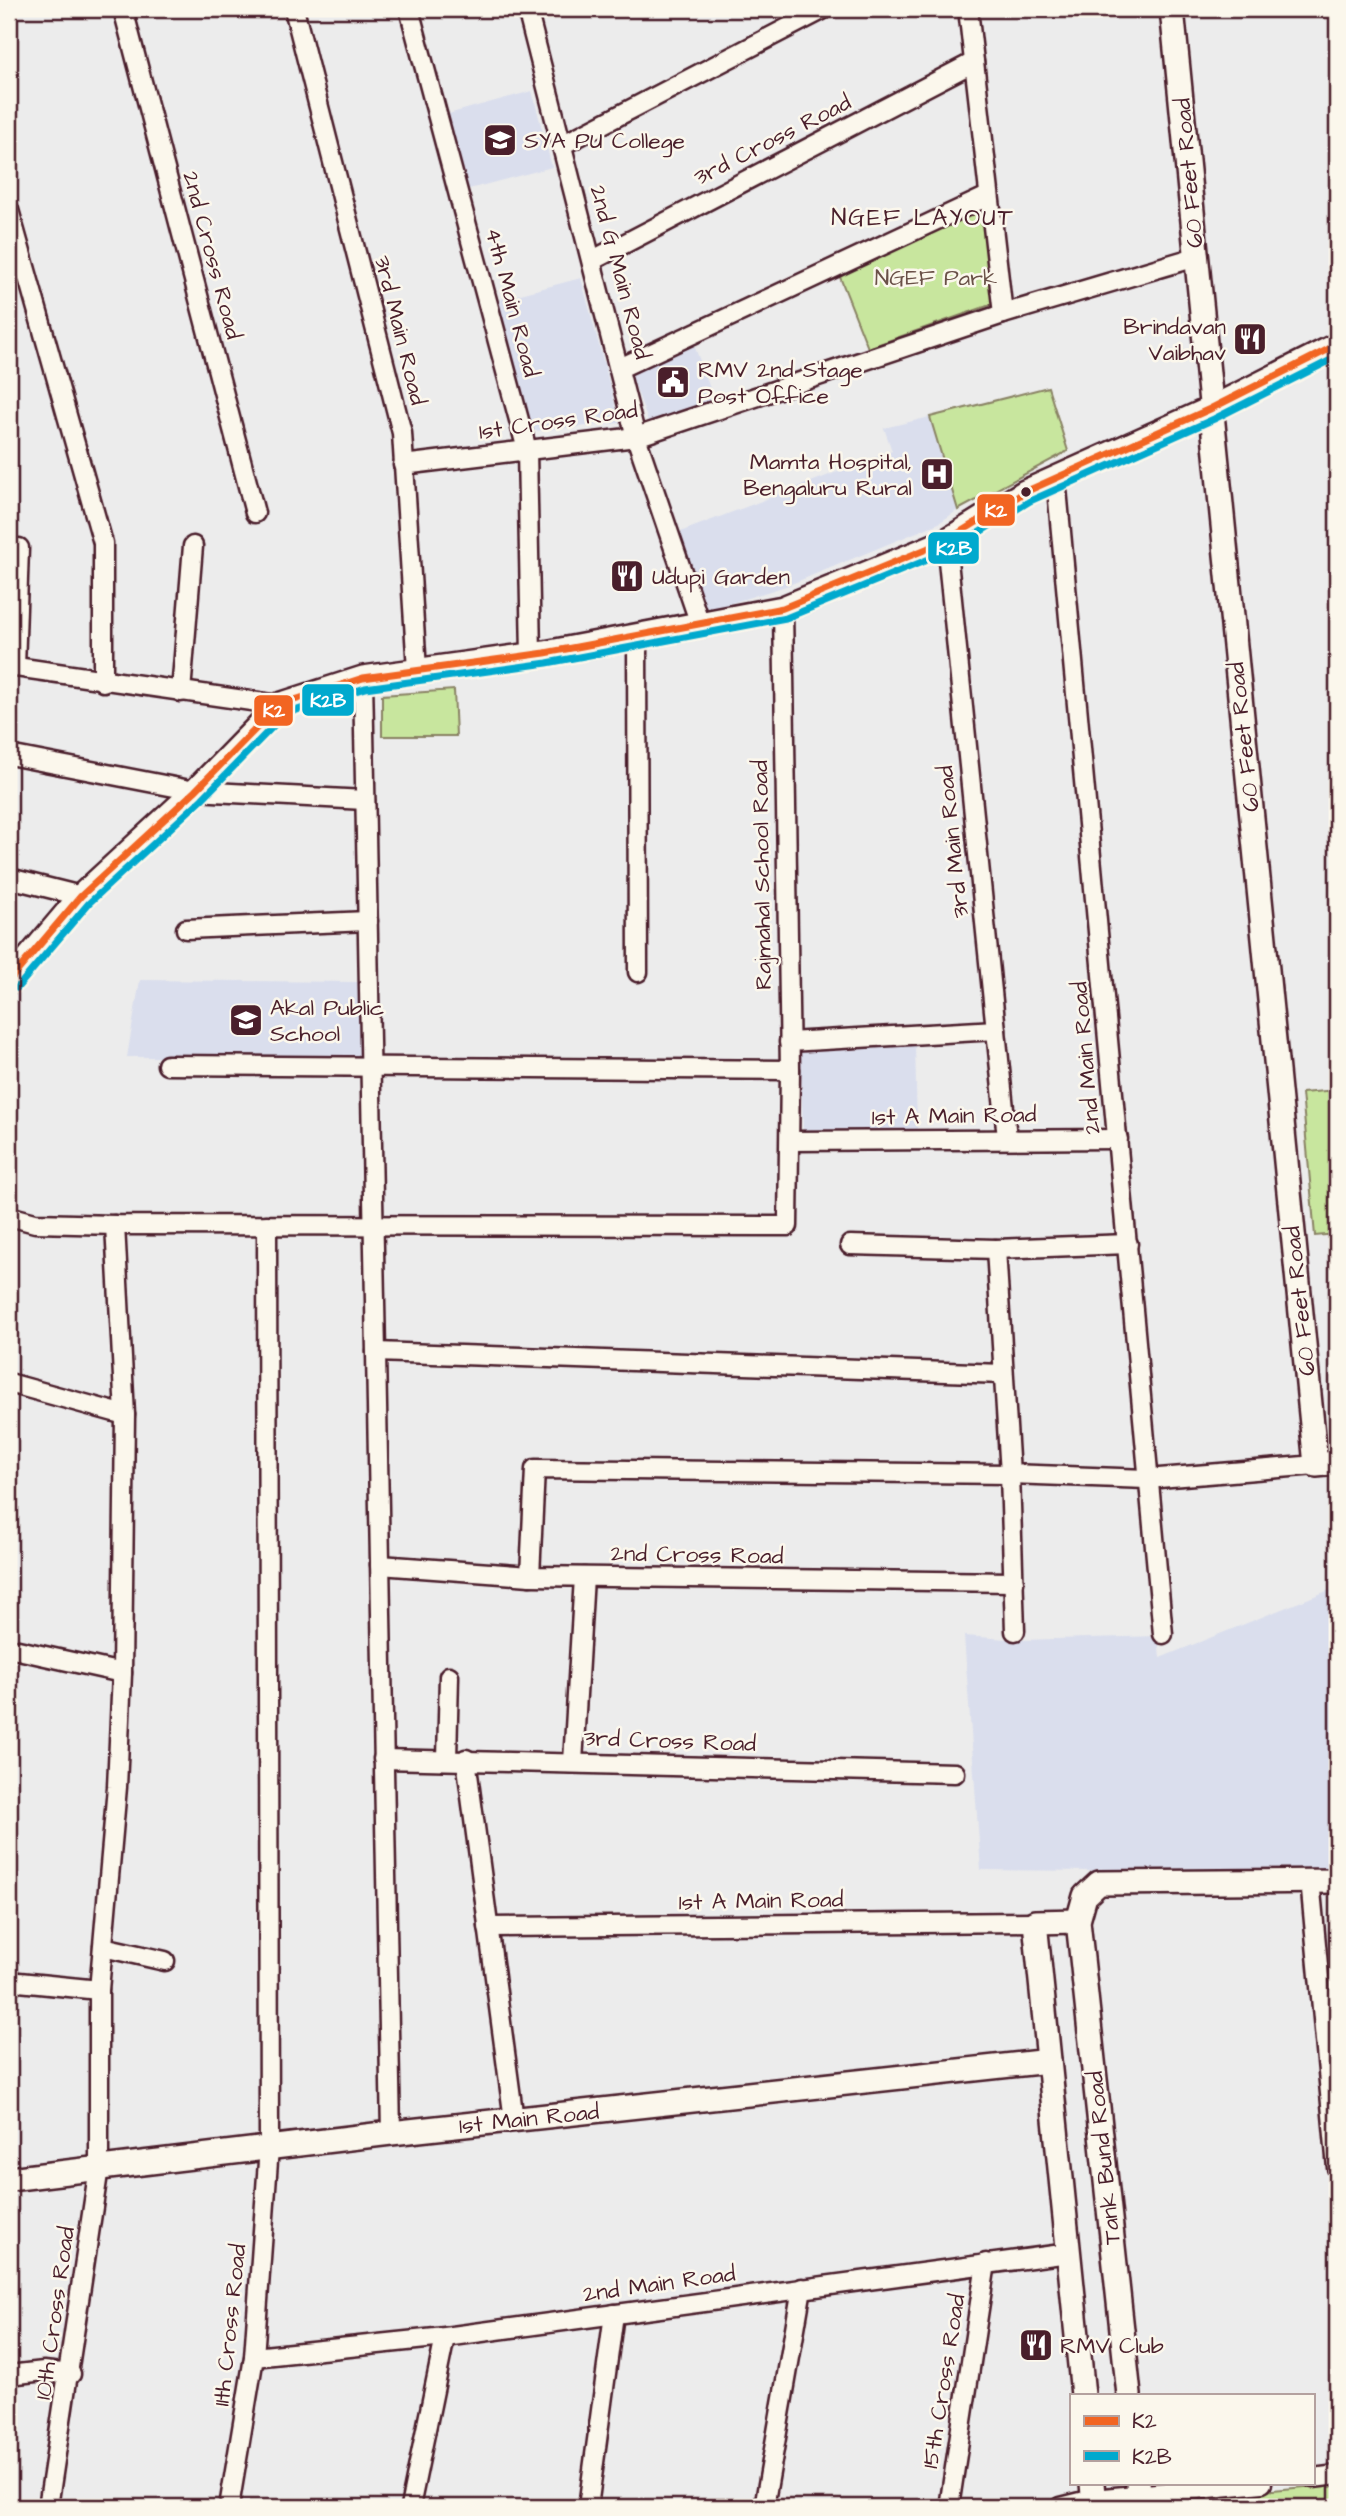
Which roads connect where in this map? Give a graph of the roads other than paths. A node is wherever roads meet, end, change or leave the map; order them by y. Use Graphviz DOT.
graph roads {
  1 [pos="123,9"];
  2 [pos="294,9"];
  3 [pos="409,9"];
  4 [pos="527,9"];
  5 [pos="824,9"];
  6 [pos="968,9"];
  7 [pos="1172,9"];
  8 [pos="974,62"];
  9 [pos="562,145"];
  10 [pos="988,197"];
  11 [pos="9,210"];
  12 [pos="1196,257"];
  13 [pos="593,260"];
  14 [pos="1003,314"];
  15 [pos="1337,345"];
  16 [pos="620,368"];
  17 [pos="1210,409"];
  18 [pos="636,437"];
  19 [pos="527,450"];
  20 [pos="404,465"];
  21 [pos="1056,478"];
  22 [pos="255,513"];
  23 [pos="946,541"];
  24 [pos="193,546"];
  25 [pos="19,548"];
  26 [pos="783,608"];
  27 [pos="700,624"];
  28 [pos="637,635"];
  29 [pos="531,655"];
  30 [pos="12,666"];
  31 [pos="417,670"];
  32 [pos="363,678"];
  33 [pos="103,682"];
  34 [pos="181,692"];
  35 [pos="279,705"];
  36 [pos="9,755"];
  37 [pos="195,791"];
  38 [pos="365,800"];
  39 [pos="9,878"];
  40 [pos="80,896"];
  41 [pos="368,921"];
  42 [pos="186,929"];
  43 [pos="638,972"];
  44 [pos="9,981"];
  45 [pos="996,1030"];
  46 [pos="789,1042"];
  47 [pos="167,1065"];
  48 [pos="370,1065"];
  49 [pos="790,1070"];
  50 [pos="1007,1138"];
  51 [pos="1118,1139"];
  52 [pos="790,1141"];
  53 [pos="9,1216"];
  54 [pos="116,1225"];
  55 [pos="267,1225"];
  56 [pos="373,1227"];
  57 [pos="1128,1244"];
  58 [pos="850,1245"];
  59 [pos="996,1249"];
  60 [pos="376,1352"];
  61 [pos="1003,1374"];
  62 [pos="9,1383"];
  63 [pos="125,1415"];
  64 [pos="1326,1464"];
  65 [pos="1010,1474"];
  66 [pos="1147,1479"];
  67 [pos="380,1565"];
  68 [pos="530,1576"];
  69 [pos="584,1577"];
  70 [pos="1014,1582"];
  71 [pos="1015,1631"];
  72 [pos="1163,1634"];
  73 [pos="9,1648"];
  74 [pos="122,1673"];
  75 [pos="449,1676"];
  76 [pos="383,1759"];
  77 [pos="447,1759"];
  78 [pos="466,1759"];
  79 [pos="573,1762"];
  80 [pos="955,1773"];
  81 [pos="1310,1880"];
  82 [pos="1337,1881"];
  83 [pos="1078,1921"];
  84 [pos="1035,1922"];
  85 [pos="488,1927"];
  86 [pos="103,1947"];
  87 [pos="165,1961"];
  88 [pos="9,1981"];
  89 [pos="99,1990"];
  90 [pos="1049,2062"];
  91 [pos="514,2120"];
  92 [pos="391,2133"];
  93 [pos="269,2147"];
  94 [pos="99,2167"];
  95 [pos="1337,2168"];
  96 [pos="9,2179"];
  97 [pos="1069,2253"];
  98 [pos="986,2263"];
  99 [pos="802,2288"];
  100 [pos="614,2314"];
  101 [pos="444,2337"];
  102 [pos="254,2357"];
  103 [pos="71,2374"];
  104 [pos="9,2375"];
  105 [pos="1083,2394"];
  106 [pos="1129,2394"];
  107 [pos="1337,2475"];
  108 [pos="1314,2478"];
  109 [pos="1252,2484"];
  110 [pos="1139,2495"];
  111 [pos="1093,2496"];
  112 [pos="48,2507"];
  113 [pos="229,2507"];
  114 [pos="410,2507"];
  115 [pos="588,2507"];
  116 [pos="764,2507"];
  117 [pos="948,2507"];
  118 [pos="1061,2507"];
  1 -- 22 [label="street, 2nd Cross Road"];
  2 -- 20 [label="street, 3rd Main Road"];
  3 -- 19 [label="street, 4th Main Road"];
  4 -- 9 [label="street, 2nd G Main Road"];
  5 -- 9 [label="street"];
  6 -- 8 [label="street"];
  7 -- 12 [label="street, 60 Feet Road"];
  8 -- 10 [label="street"];
  8 -- 13 [label="street, 3rd Cross Road"];
  9 -- 13 [label="street, 2nd G Main Road"];
  10 -- 14 [label="street"];
  10 -- 16 [label="street"];
  11 -- 33 [label="street"];
  12 -- 14 [label="street, 1st Cross Road"];
  12 -- 17 [label="street, 60 Feet Road"];
  13 -- 16 [label="street, 2nd G Main Road"];
  14 -- 18 [label="street, 1st Cross Road"];
  15 -- 17 [label="street"];
  16 -- 18 [label="street, 2nd G Main Road"];
  17 -- 21 [label="street"];
  17 -- 64 [label="street, 60 Feet Road"];
  18 -- 19 [label="street, 1st Cross Road"];
  18 -- 27 [label="street, 2nd G Main Road"];
  19 -- 20 [label="street, 1st Cross Road"];
  19 -- 29 [label="street, 4th Main Road"];
  20 -- 31 [label="street, 3rd Main Road"];
  21 -- 23 [label="street"];
  21 -- 51 [label="street, 2nd Main Road"];
  23 -- 26 [label="street"];
  23 -- 45 [label="street, 3rd Main Road"];
  24 -- 34 [label="street"];
  25 -- 30 [label="street"];
  26 -- 27 [label="street"];
  26 -- 46 [label="street, Rajmahal School Road"];
  27 -- 28 [label="street"];
  28 -- 29 [label="street"];
  28 -- 43 [label="street"];
  29 -- 31 [label="street"];
  30 -- 33 [label="street"];
  31 -- 32 [label="street"];
  32 -- 35 [label="street"];
  32 -- 38 [label="street"];
  33 -- 34 [label="street"];
  34 -- 35 [label="street"];
  35 -- 37 [label="street"];
  36 -- 37 [label="street"];
  37 -- 38 [label="street"];
  37 -- 40 [label="street"];
  38 -- 41 [label="street"];
  39 -- 40 [label="street"];
  40 -- 44 [label="street"];
  41 -- 42 [label="street"];
  41 -- 48 [label="street"];
  45 -- 46 [label="street"];
  45 -- 50 [label="street, 3rd Main Road"];
  46 -- 49 [label="street, Rajmahal School Road"];
  47 -- 48 [label="street"];
  48 -- 49 [label="street"];
  48 -- 56 [label="street"];
  49 -- 52 [label="street, Rajmahal School Road"];
  50 -- 51 [label="street, 1st A Main Road"];
  50 -- 52 [label="street, 1st A Main Road"];
  51 -- 57 [label="street, 2nd Main Road"];
  52 -- 56 [label="street, Rajmahal School Road"];
  53 -- 54 [label="street"];
  54 -- 55 [label="street"];
  54 -- 63 [label="street, 10th Cross Road"];
  55 -- 56 [label="street"];
  55 -- 93 [label="street, 11th Cross Road"];
  56 -- 60 [label="street"];
  57 -- 59 [label="street"];
  57 -- 66 [label="street, 2nd Main Road"];
  58 -- 59 [label="street"];
  59 -- 61 [label="street"];
  60 -- 61 [label="street"];
  60 -- 67 [label="street"];
  61 -- 65 [label="street"];
  62 -- 63 [label="street"];
  63 -- 74 [label="street, 10th Cross Road"];
  64 -- 66 [label="street"];
  65 -- 66 [label="street"];
  65 -- 68 [label="street"];
  65 -- 70 [label="street"];
  66 -- 72 [label="street, 2nd Main Road"];
  67 -- 68 [label="street, 2nd Cross Road"];
  67 -- 76 [label="street"];
  68 -- 69 [label="street, 2nd Cross Road"];
  69 -- 70 [label="street, 2nd Cross Road"];
  69 -- 79 [label="street"];
  70 -- 71 [label="street"];
  73 -- 74 [label="street"];
  74 -- 86 [label="street, 10th Cross Road"];
  75 -- 77 [label="street"];
  76 -- 77 [label="street, 3rd Cross Road"];
  76 -- 92 [label="street"];
  77 -- 78 [label="street, 3rd Cross Road"];
  78 -- 79 [label="street, 3rd Cross Road"];
  78 -- 85 [label="street"];
  79 -- 80 [label="street, 3rd Cross Road"];
  81 -- 82 [label="street"];
  81 -- 83 [label="street"];
  81 -- 95 [label="street"];
  83 -- 84 [label="street"];
  83 -- 106 [label="street, Tank Bund Road"];
  84 -- 85 [label="street, 1st A Main Road"];
  84 -- 90 [label="street, Tank Bund Road"];
  85 -- 91 [label="street"];
  86 -- 87 [label="street"];
  86 -- 89 [label="street, 10th Cross Road"];
  88 -- 89 [label="street"];
  89 -- 94 [label="street, 10th Cross Road"];
  90 -- 91 [label="street, 1st Main Road"];
  90 -- 97 [label="street, Tank Bund Road"];
  91 -- 92 [label="street, 1st Main Road"];
  92 -- 93 [label="street, 1st Main Road"];
  93 -- 94 [label="street, 1st Main Road"];
  93 -- 102 [label="street, 11th Cross Road"];
  94 -- 96 [label="street, 1st Main Road"];
  94 -- 103 [label="street, 10th Cross Road"];
  97 -- 98 [label="street, 2nd Main Road"];
  97 -- 105 [label="street, Tank Bund Road"];
  98 -- 99 [label="street, 2nd Main Road"];
  98 -- 117 [label="street, 15th Cross Road"];
  99 -- 100 [label="street, 2nd Main Road"];
  99 -- 116 [label="street"];
  100 -- 101 [label="street, 2nd Main Road"];
  100 -- 115 [label="street"];
  101 -- 102 [label="street, 2nd Main Road"];
  101 -- 114 [label="street"];
  102 -- 113 [label="street, 11th Cross Road"];
  103 -- 104 [label="street"];
  103 -- 112 [label="street, 10th Cross Road"];
  107 -- 108 [label="street"];
  109 -- 110 [label="street"];
  110 -- 111 [label="street"];
  111 -- 118 [label="street"];
}
